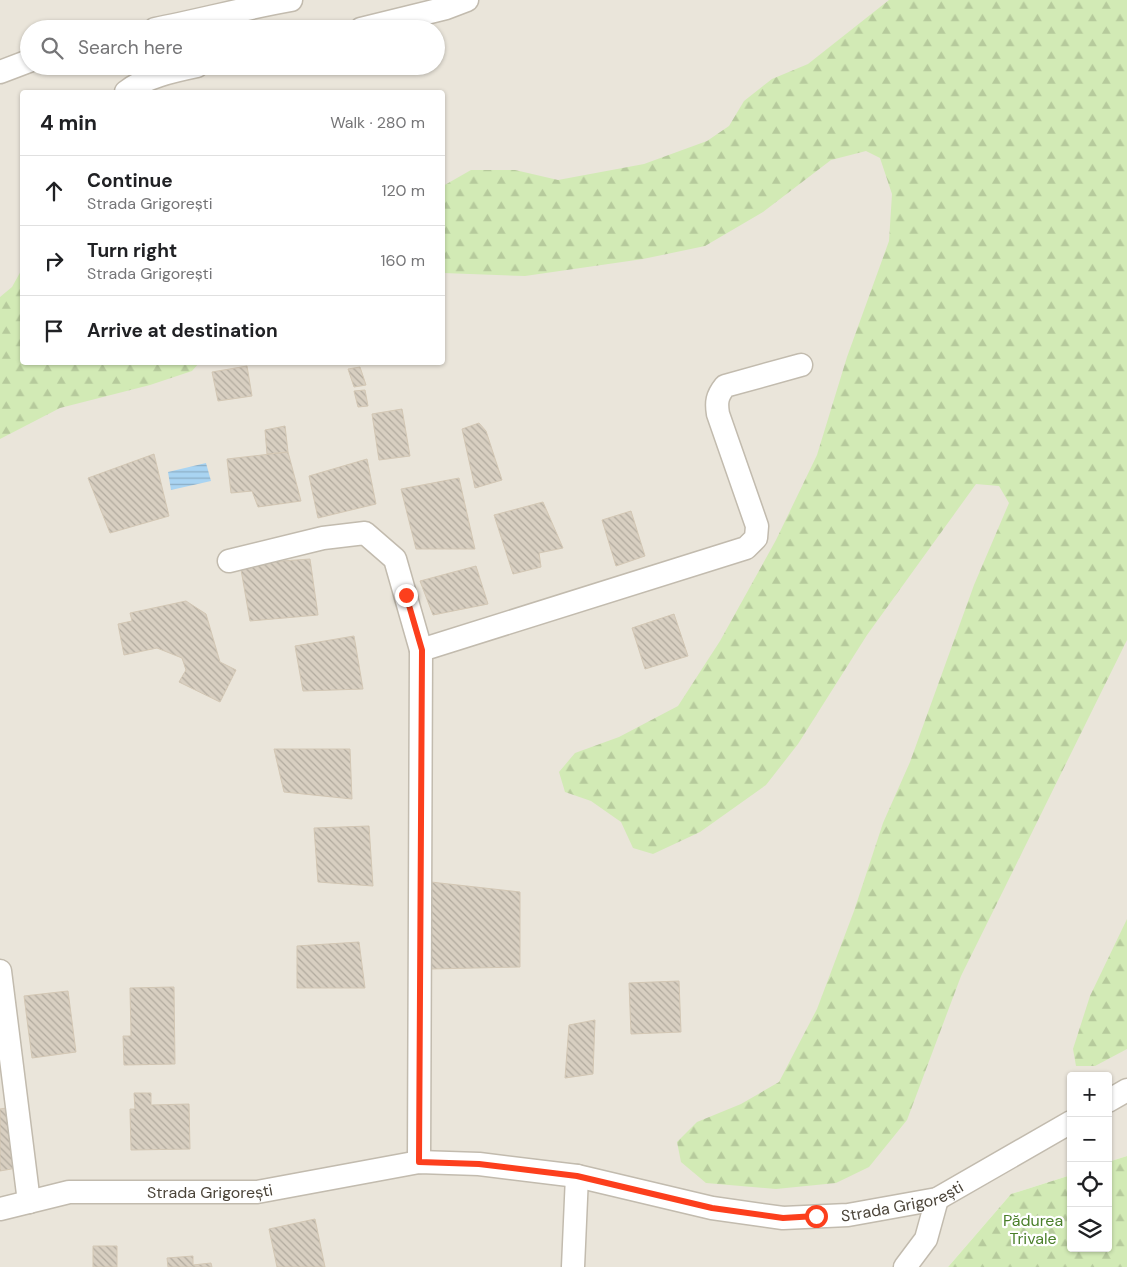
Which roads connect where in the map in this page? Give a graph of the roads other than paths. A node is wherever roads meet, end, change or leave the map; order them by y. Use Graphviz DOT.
graph roads {
  1 [pos="290,0"];
  2 [pos="467,0"];
  3 [pos="245,4"];
  4 [pos="195,20"];
  5 [pos="397,20"];
  6 [pos="20,64"];
  7 [pos="0,72"];
  8 [pos="164,75"];
  9 [pos="129,90"];
  10 [pos="801,365"];
  11 [pos="229,561"];
  12 [pos="422,650"];
  13 [pos="0,971"];
  14 [pos="1127,1090"];
  15 [pos="1112,1099"];
  16 [pos="1067,1124"];
  17 [pos="419,1162"];
  18 [pos="577,1176"];
  19 [pos="937,1199"];
  20 [pos="29,1202"];
  21 [pos="0,1209"];
  22 [pos="573,1267"];
  23 [pos="905,1267"];
  1 -- 3 [label="street"];
  2 -- 5 [label="street"];
  3 -- 4 [label="street"];
  6 -- 7 [label="street"];
  8 -- 9 [label="street"];
  10 -- 12 [label="street"];
  11 -- 12 [label="street"];
  12 -- 17 [label="street"];
  13 -- 20 [label="street"];
  14 -- 15 [label="street"];
  16 -- 19 [label="street, Strada Grigorești"];
  17 -- 18 [label="street, Strada Grigorești"];
  17 -- 20 [label="street, Strada Grigorești"];
  18 -- 19 [label="street, Strada Grigorești"];
  18 -- 22 [label="street"];
  19 -- 23 [label="street"];
  20 -- 21 [label="street, Strada Grigorești"];
}
